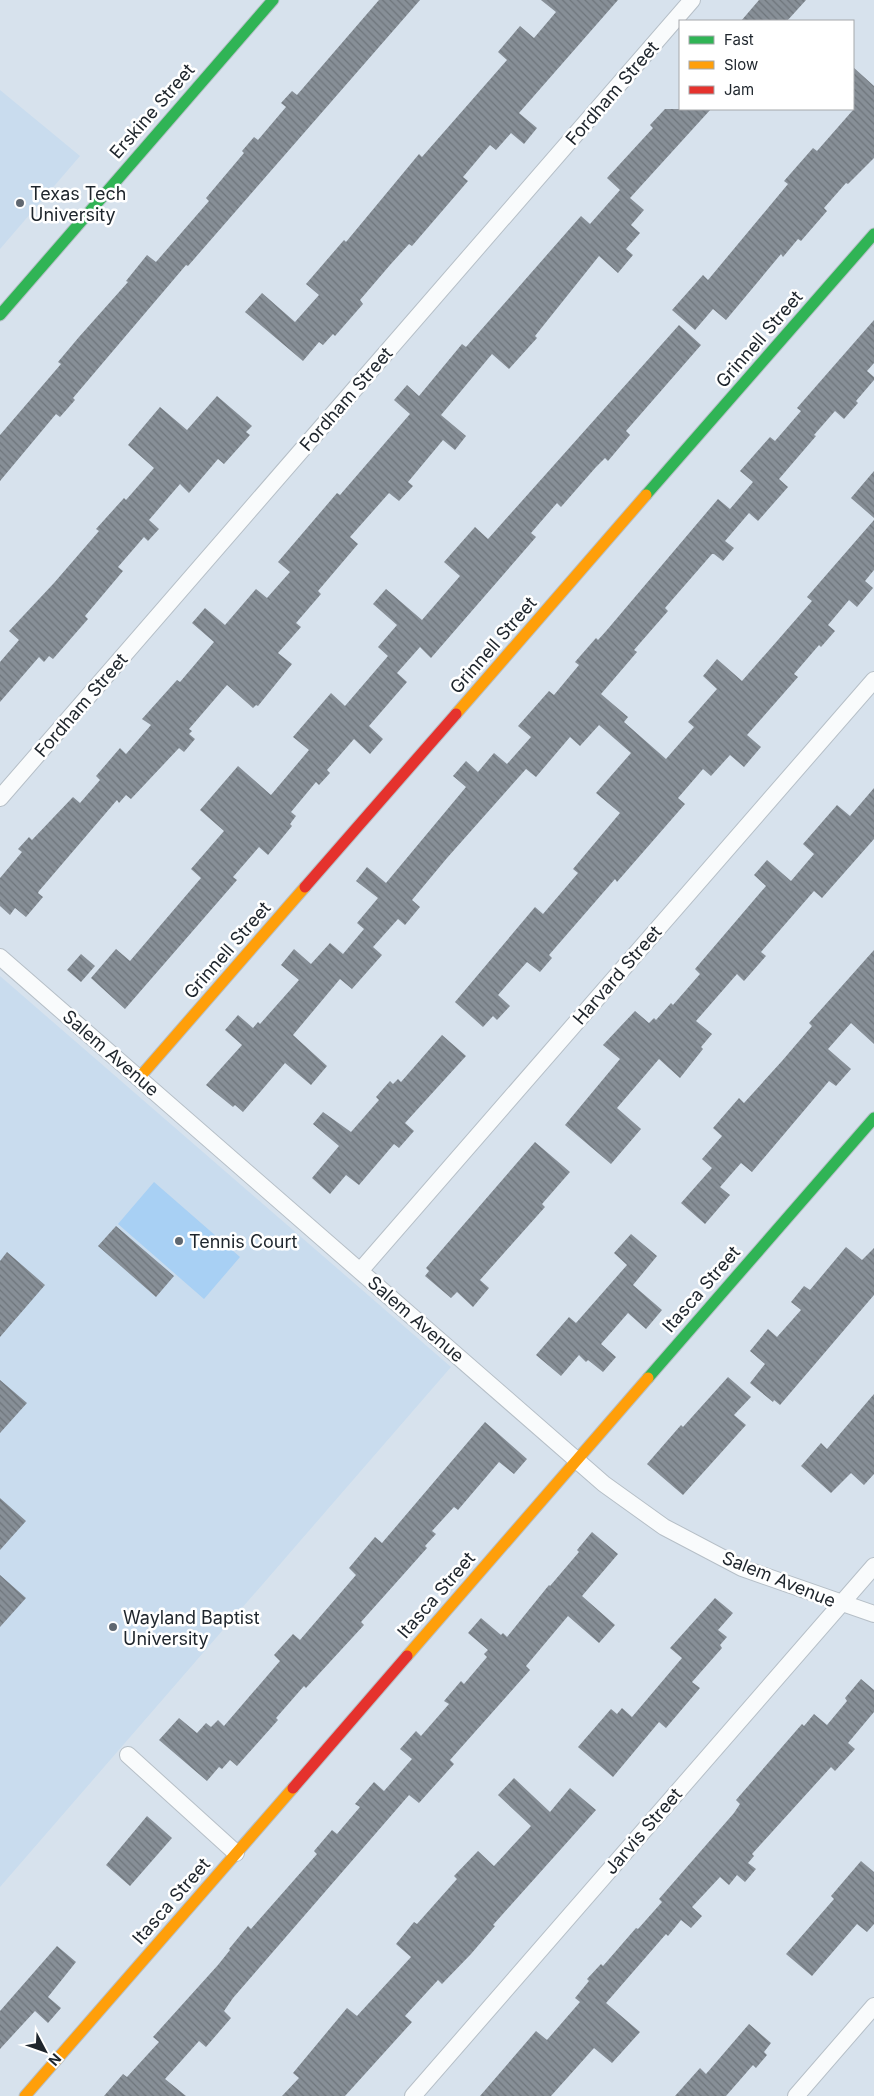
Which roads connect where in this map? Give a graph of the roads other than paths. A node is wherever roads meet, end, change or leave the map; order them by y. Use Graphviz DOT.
graph roads {
  1 [pos="273,0"];
  2 [pos="692,0"];
  3 [pos="874,234"];
  4 [pos="0,314"];
  5 [pos="874,680"];
  6 [pos="0,798"];
  7 [pos="0,957"];
  8 [pos="139,1078"];
  9 [pos="874,1118"];
  10 [pos="360,1270"];
  11 [pos="576,1459"];
  12 [pos="874,1566"];
  13 [pos="841,1604"];
  14 [pos="874,1614"];
  15 [pos="128,1755"];
  16 [pos="236,1853"];
  17 [pos="874,2006"];
  18 [pos="25,2096"];
  19 [pos="412,2096"];
  20 [pos="796,2096"];
  1 -- 4 [label="street, Erskine Street"];
  2 -- 6 [label="street, Fordham Street"];
  3 -- 8 [label="street, Grinnell Street"];
  5 -- 10 [label="street, Harvard Street"];
  7 -- 8 [label="street, Salem Avenue"];
  8 -- 10 [label="street, Salem Avenue"];
  9 -- 11 [label="street, Itasca Street"];
  10 -- 11 [label="street, Salem Avenue"];
  11 -- 13 [label="street, Salem Avenue"];
  11 -- 16 [label="street, Itasca Street"];
  12 -- 13 [label="street, Jarvis Street"];
  13 -- 14 [label="street, Salem Avenue"];
  13 -- 19 [label="street, Jarvis Street"];
  15 -- 16 [label="street"];
  16 -- 18 [label="street, Itasca Street"];
  17 -- 20 [label="street"];
}
